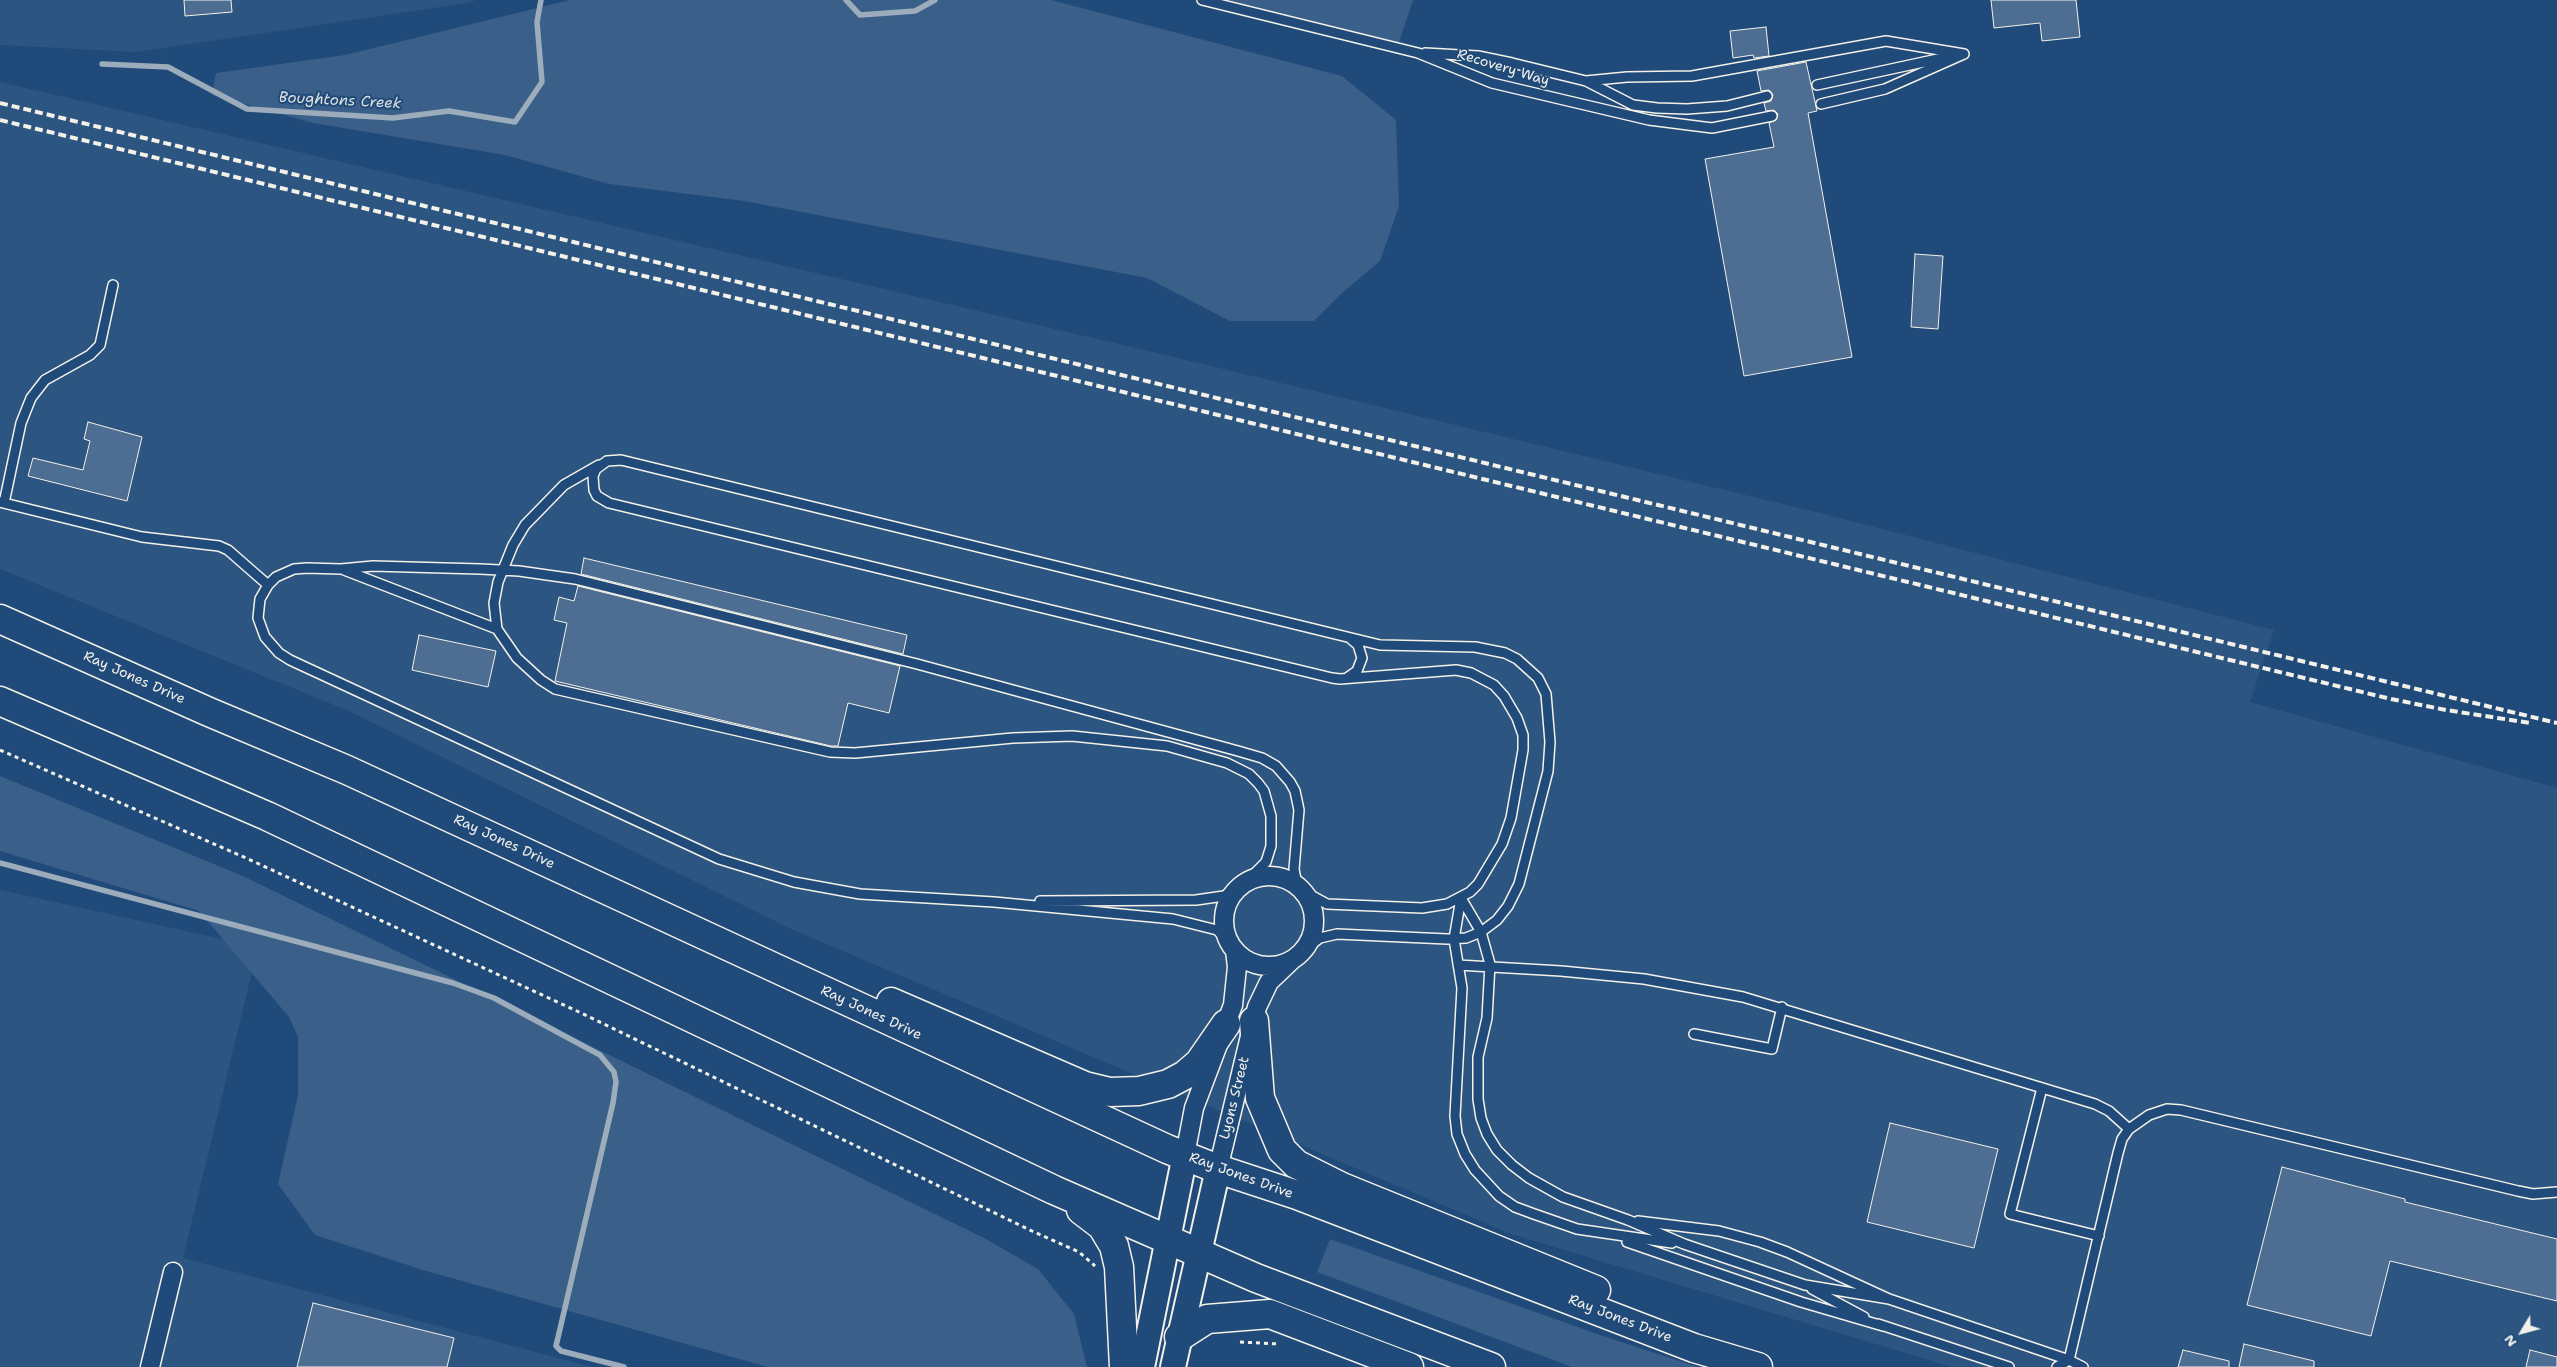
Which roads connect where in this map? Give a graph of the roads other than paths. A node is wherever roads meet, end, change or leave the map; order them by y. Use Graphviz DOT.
graph roads {
  1 [pos="1202,0"];
  2 [pos="1418,53"];
  3 [pos="1964,54"];
  4 [pos="1586,81"];
  5 [pos="1817,86"];
  6 [pos="1768,96"];
  7 [pos="1822,104"];
  8 [pos="1772,116"];
  9 [pos="113,285"];
  10 [pos="604,462"];
  11 [pos="2,503"];
  12 [pos="341,569"];
  13 [pos="502,570"];
  14 [pos="268,585"];
  15 [pos="0,619"];
  16 [pos="497,629"];
  17 [pos="1347,637"];
  18 [pos="1340,679"];
  19 [pos="0,701"];
  20 [pos="1243,884"];
  21 [pos="1300,888"];
  22 [pos="1461,898"];
  23 [pos="994,902"];
  24 [pos="1481,932"];
  25 [pos="1454,939"];
  26 [pos="1232,946"];
  27 [pos="1298,955"];
  28 [pos="1458,965"];
  29 [pos="1490,968"];
  30 [pos="807,983"];
  31 [pos="1782,1007"];
  32 [pos="1254,1021"];
  33 [pos="1226,1024"];
  34 [pos="1694,1034"];
  35 [pos="2042,1088"];
  36 [pos="2129,1129"];
  37 [pos="1185,1155"];
  38 [pos="1218,1169"];
  39 [pos="1054,1190"];
  40 [pos="2557,1192"];
  41 [pos="1628,1220"];
  42 [pos="1606,1235"];
  43 [pos="2099,1236"];
  44 [pos="1169,1240"];
  45 [pos="1684,1244"];
  46 [pos="1199,1253"];
  47 [pos="173,1272"];
  48 [pos="1805,1285"];
  49 [pos="1889,1299"];
  50 [pos="1883,1326"];
  51 [pos="1179,1337"];
  52 [pos="1694,1348"];
  53 [pos="2069,1360"];
  54 [pos="150,1367"];
  55 [pos="1124,1367"];
  56 [pos="1142,1367"];
  57 [pos="1173,1367"];
  58 [pos="1410,1367"];
  59 [pos="1491,1367"];
  60 [pos="1758,1367"];
  61 [pos="2009,1367"];
  62 [pos="2057,1367"];
  63 [pos="2083,1367"];
  1 -- 2 [label="lane, Recovery Way"];
  2 -- 4 [label="lane, Recovery Way"];
  2 -- 8 [label="lane, Recovery Way"];
  3 -- 4 [label="lane"];
  3 -- 5 [label="lane"];
  3 -- 7 [label="lane"];
  4 -- 6 [label="lane"];
  9 -- 11 [label="lane"];
  10 -- 13 [label="lane"];
  10 -- 17 [label="lane"];
  10 -- 18 [label="lane"];
  11 -- 14 [label="lane"];
  12 -- 13 [label="lane"];
  12 -- 14 [label="lane"];
  12 -- 16 [label="lane"];
  13 -- 16 [label="lane"];
  13 -- 21 [label="lane"];
  14 -- 23 [label="lane"];
  15 -- 30 [label="highway, Ray Jones Drive"];
  16 -- 20 [label="lane"];
  17 -- 18 [label="lane"];
  17 -- 24 [label="lane"];
  18 -- 22 [label="lane"];
  19 -- 39 [label="highway"];
  20 -- 21 [label="street"];
  20 -- 23 [label="lane"];
  20 -- 26 [label="street"];
  21 -- 22 [label="lane"];
  21 -- 27 [label="street"];
  22 -- 24 [label="lane"];
  22 -- 25 [label="lane"];
  23 -- 26 [label="lane"];
  24 -- 25 [label="lane, Lyons Street"];
  24 -- 29 [label="lane"];
  25 -- 27 [label="lane, Lyons Street"];
  25 -- 28 [label="lane"];
  26 -- 27 [label="street"];
  26 -- 33 [label="street"];
  27 -- 32 [label="street, Lyons Street"];
  28 -- 29 [label="lane"];
  28 -- 42 [label="lane"];
  29 -- 31 [label="lane"];
  29 -- 41 [label="lane"];
  30 -- 33 [label="highway"];
  30 -- 37 [label="highway, Ray Jones Drive"];
  31 -- 34 [label="lane"];
  31 -- 35 [label="lane"];
  32 -- 38 [label="street, Lyons Street"];
  32 -- 52 [label="highway"];
  33 -- 37 [label="street"];
  35 -- 36 [label="lane"];
  35 -- 43 [label="lane"];
  36 -- 40 [label="lane"];
  36 -- 43 [label="lane"];
  37 -- 38 [label="highway, Ray Jones Drive"];
  37 -- 44 [label="street"];
  38 -- 46 [label="street, Lyons Street"];
  38 -- 52 [label="highway, Ray Jones Drive"];
  39 -- 44 [label="highway"];
  39 -- 55 [label="highway"];
  41 -- 45 [label="lane"];
  41 -- 49 [label="lane"];
  42 -- 45 [label="lane"];
  42 -- 50 [label="lane"];
  43 -- 53 [label="lane"];
  44 -- 46 [label="highway"];
  44 -- 56 [label="street"];
  45 -- 48 [label="lane"];
  46 -- 51 [label="street, Lyons Street"];
  46 -- 59 [label="highway"];
  47 -- 54 [label="street"];
  48 -- 49 [label="lane"];
  48 -- 50 [label="lane"];
  49 -- 53 [label="lane"];
  50 -- 61 [label="lane"];
  51 -- 57 [label="street, Lyons Street"];
  51 -- 58 [label="highway"];
  52 -- 60 [label="highway, Ray Jones Drive"];
  53 -- 62 [label="lane"];
  53 -- 63 [label="lane"];
}
